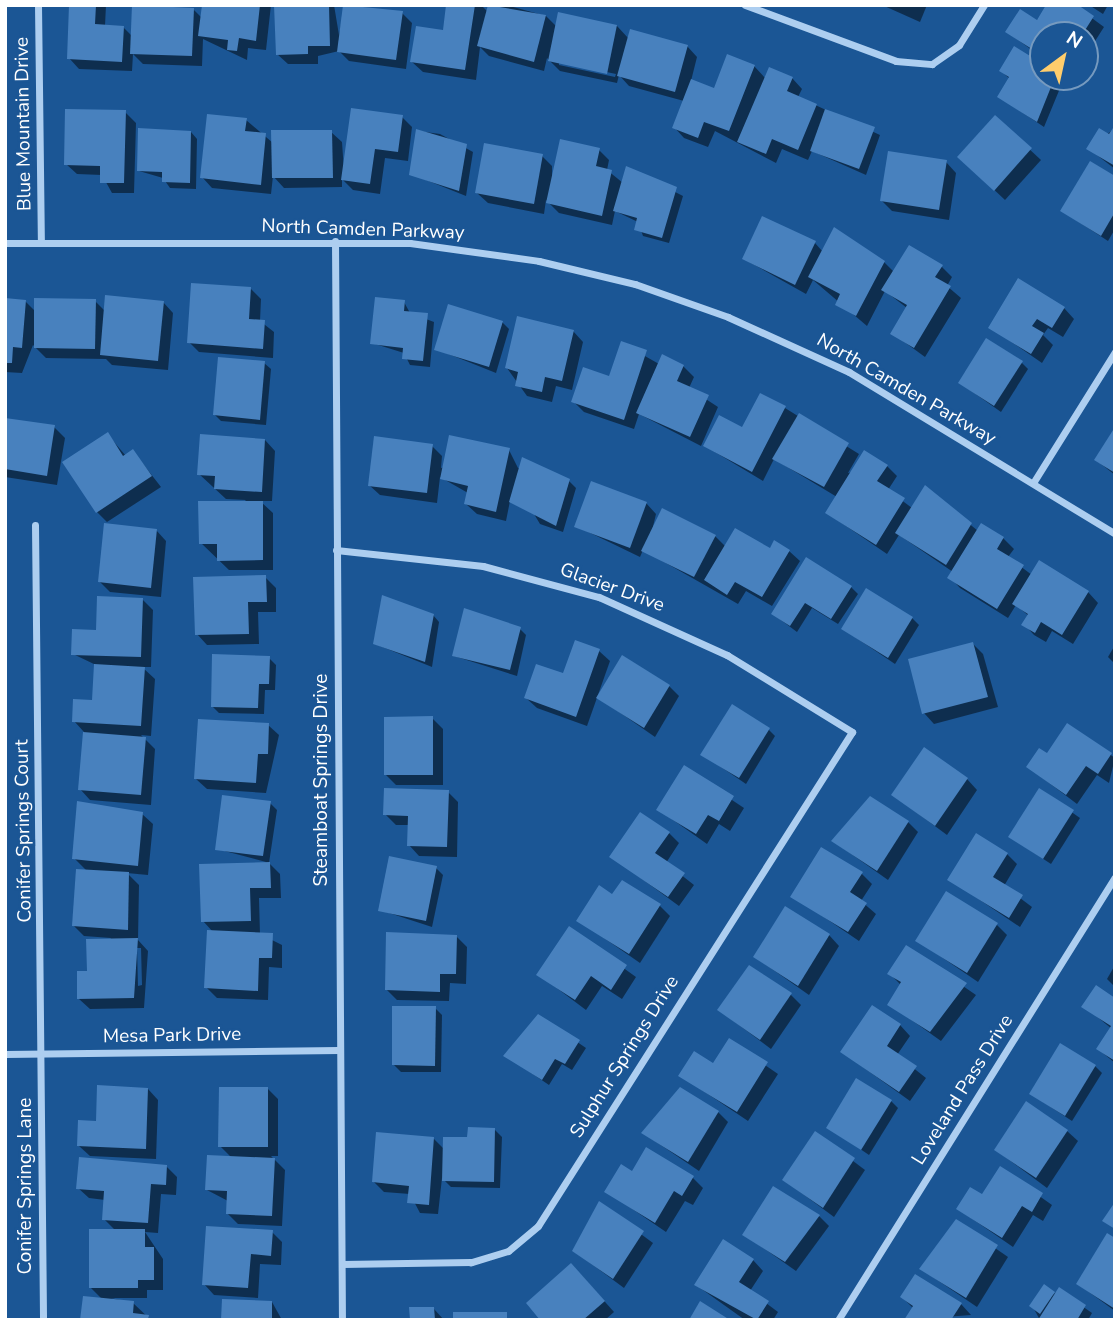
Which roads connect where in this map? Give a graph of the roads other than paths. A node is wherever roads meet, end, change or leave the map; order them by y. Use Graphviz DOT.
graph roads {
  1 [pos="38,5"];
  2 [pos="745,5"];
  3 [pos="984,5"];
  4 [pos="335,241"];
  5 [pos="41,242"];
  6 [pos="5,243"];
  7 [pos="1115,352"];
  8 [pos="1033,483"];
  9 [pos="36,524"];
  10 [pos="1115,534"];
  11 [pos="336,550"];
  12 [pos="852,732"];
  13 [pos="1115,877"];
  14 [pos="339,1050"];
  15 [pos="42,1053"];
  16 [pos="5,1054"];
  17 [pos="342,1264"];
  18 [pos="43,1320"];
  19 [pos="342,1320"];
  20 [pos="838,1320"];
  1 -- 5 [label="street, Blue Mountain Drive"];
  2 -- 3 [label="street"];
  4 -- 5 [label="street, North Camden Parkway"];
  4 -- 8 [label="street, North Camden Parkway"];
  4 -- 11 [label="street, Steamboat Springs Drive"];
  5 -- 6 [label="street, North Camden Parkway"];
  7 -- 8 [label="street"];
  8 -- 10 [label="street, North Camden Parkway"];
  9 -- 15 [label="street, Conifer Springs Court"];
  11 -- 12 [label="street, Glacier Drive"];
  11 -- 14 [label="street, Steamboat Springs Drive"];
  12 -- 17 [label="street, Sulphur Springs Drive"];
  13 -- 20 [label="street, Loveland Pass Drive"];
  14 -- 15 [label="street, Mesa Park Drive"];
  14 -- 17 [label="street, Steamboat Springs Drive"];
  15 -- 16 [label="street, Mesa Park Drive"];
  15 -- 18 [label="street, Conifer Springs Lane"];
  17 -- 19 [label="street, Steamboat Springs Drive"];
}
